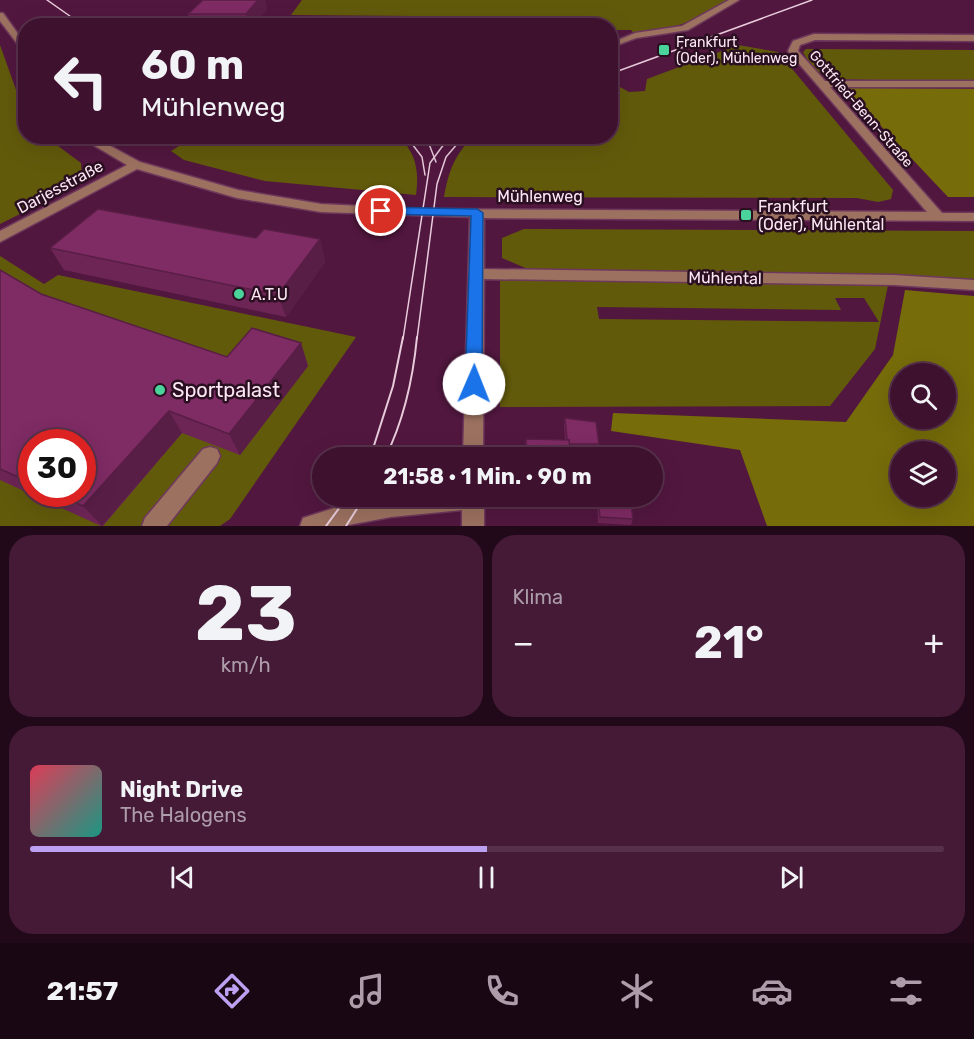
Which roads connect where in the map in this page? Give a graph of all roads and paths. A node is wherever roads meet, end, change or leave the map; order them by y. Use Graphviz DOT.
graph roads {
  1 [pos="735,0"];
  2 [pos="0,15"];
  3 [pos="18,34"];
  4 [pos="974,38"];
  5 [pos="620,41"];
  6 [pos="820,84"];
  7 [pos="974,84"];
  8 [pos="98,144"];
  9 [pos="136,165"];
  10 [pos="477,213"];
  11 [pos="938,217"];
  12 [pos="974,217"];
  13 [pos="0,237"];
  14 [pos="475,274"];
  15 [pos="974,285"];
  16 [pos="473,447"];
  17 [pos="210,456"];
  18 [pos="386,507"];
  19 [pos="473,507"];
  20 [pos="153,526"];
  21 [pos="311,526"];
  22 [pos="473,526"];
  1 -- 5 [label="street"];
  2 -- 3 [label="street"];
  4 -- 6 [label="street, Gottfried-Benn-Straße"];
  6 -- 7 [label="street"];
  6 -- 11 [label="street, Gottfried-Benn-Straße"];
  8 -- 9 [label="street, Mühlenweg"];
  9 -- 10 [label="street, Mühlenweg"];
  9 -- 13 [label="street, Darjesstraße"];
  10 -- 11 [label="street, Mühlenweg"];
  10 -- 14 [label="street"];
  11 -- 12 [label="street, Mühlenweg"];
  14 -- 15 [label="street, Mühlental"];
  14 -- 16 [label="street"];
  17 -- 20 [label="street"];
  18 -- 21 [label="street"];
  19 -- 22 [label="street"];
}
